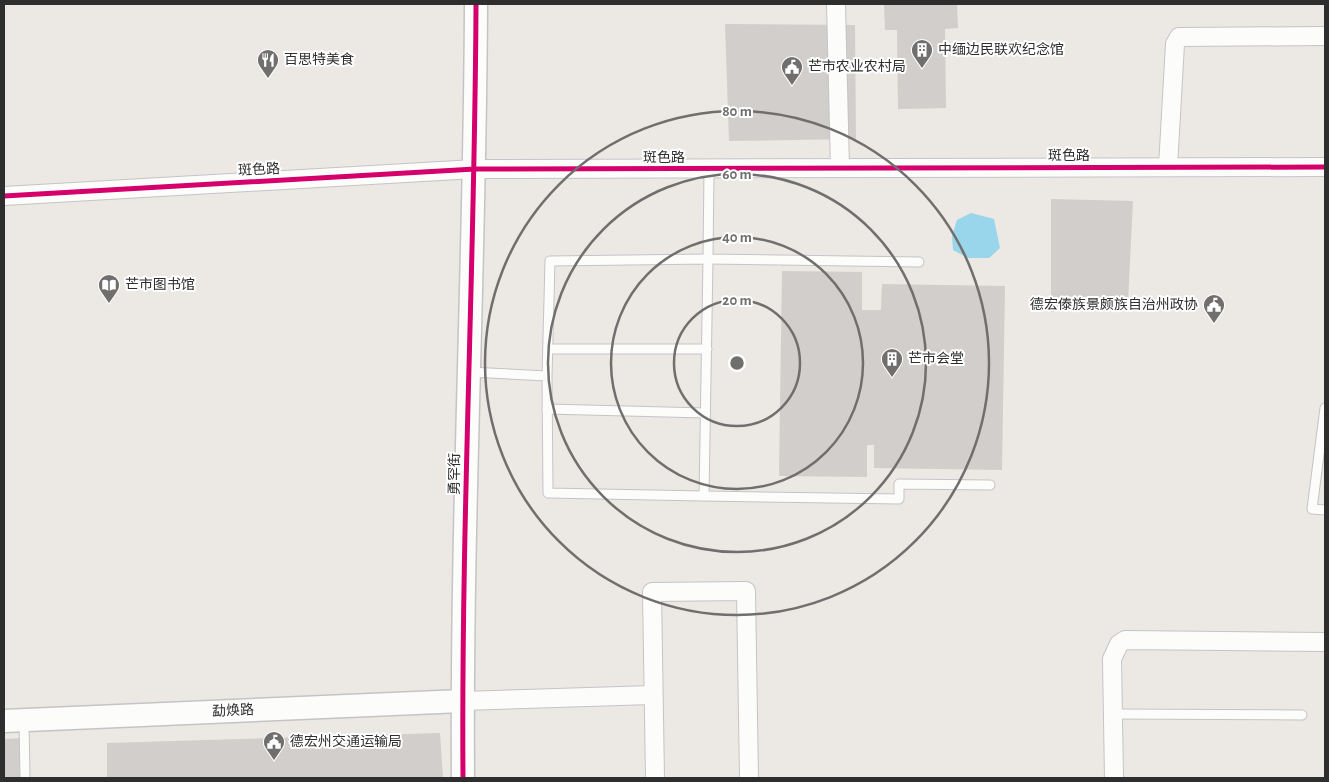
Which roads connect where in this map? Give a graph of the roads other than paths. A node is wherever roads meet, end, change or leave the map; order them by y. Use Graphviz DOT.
graph roads {
  1 [pos="476,4"];
  2 [pos="836,4"];
  3 [pos="1325,36"];
  4 [pos="1325,166"];
  5 [pos="1168,167"];
  6 [pos="840,168"];
  7 [pos="475,169"];
  8 [pos="709,169"];
  9 [pos="4,196"];
  10 [pos="708,259"];
  11 [pos="919,262"];
  12 [pos="548,349"];
  13 [pos="706,349"];
  14 [pos="468,372"];
  15 [pos="547,376"];
  16 [pos="1325,408"];
  17 [pos="547,409"];
  18 [pos="705,413"];
  19 [pos="990,485"];
  20 [pos="704,496"];
  21 [pos="1325,510"];
  22 [pos="1325,642"];
  23 [pos="652,695"];
  24 [pos="462,701"];
  25 [pos="1112,714"];
  26 [pos="1302,716"];
  27 [pos="14,721"];
  28 [pos="25,778"];
  29 [pos="463,778"];
  30 [pos="655,778"];
  31 [pos="750,778"];
  32 [pos="1114,778"];
  1 -- 7 [label="street, 勇罕街"];
  2 -- 6 [label="street"];
  3 -- 5 [label="street"];
  4 -- 5 [label="street, 斑色路"];
  5 -- 6 [label="street, 斑色路"];
  6 -- 8 [label="street, 斑色路"];
  7 -- 8 [label="street, 斑色路"];
  7 -- 9 [label="street, 斑色路"];
  7 -- 14 [label="street, 勇罕街"];
  8 -- 10 [label="lane"];
  10 -- 11 [label="lane"];
  10 -- 12 [label="lane"];
  10 -- 13 [label="lane"];
  12 -- 13 [label="lane"];
  12 -- 15 [label="lane"];
  13 -- 18 [label="lane"];
  14 -- 15 [label="lane"];
  14 -- 24 [label="street, 勇罕街"];
  15 -- 17 [label="lane"];
  16 -- 21 [label="lane"];
  17 -- 18 [label="lane"];
  17 -- 20 [label="lane"];
  18 -- 20 [label="lane"];
  19 -- 20 [label="lane"];
  22 -- 25 [label="street"];
  23 -- 24 [label="street"];
  23 -- 30 [label="street"];
  23 -- 31 [label="street"];
  24 -- 27 [label="street, 勐焕路"];
  24 -- 29 [label="street, 勇罕街"];
  25 -- 26 [label="lane"];
  25 -- 32 [label="street"];
  27 -- 28 [label="lane"];
}
